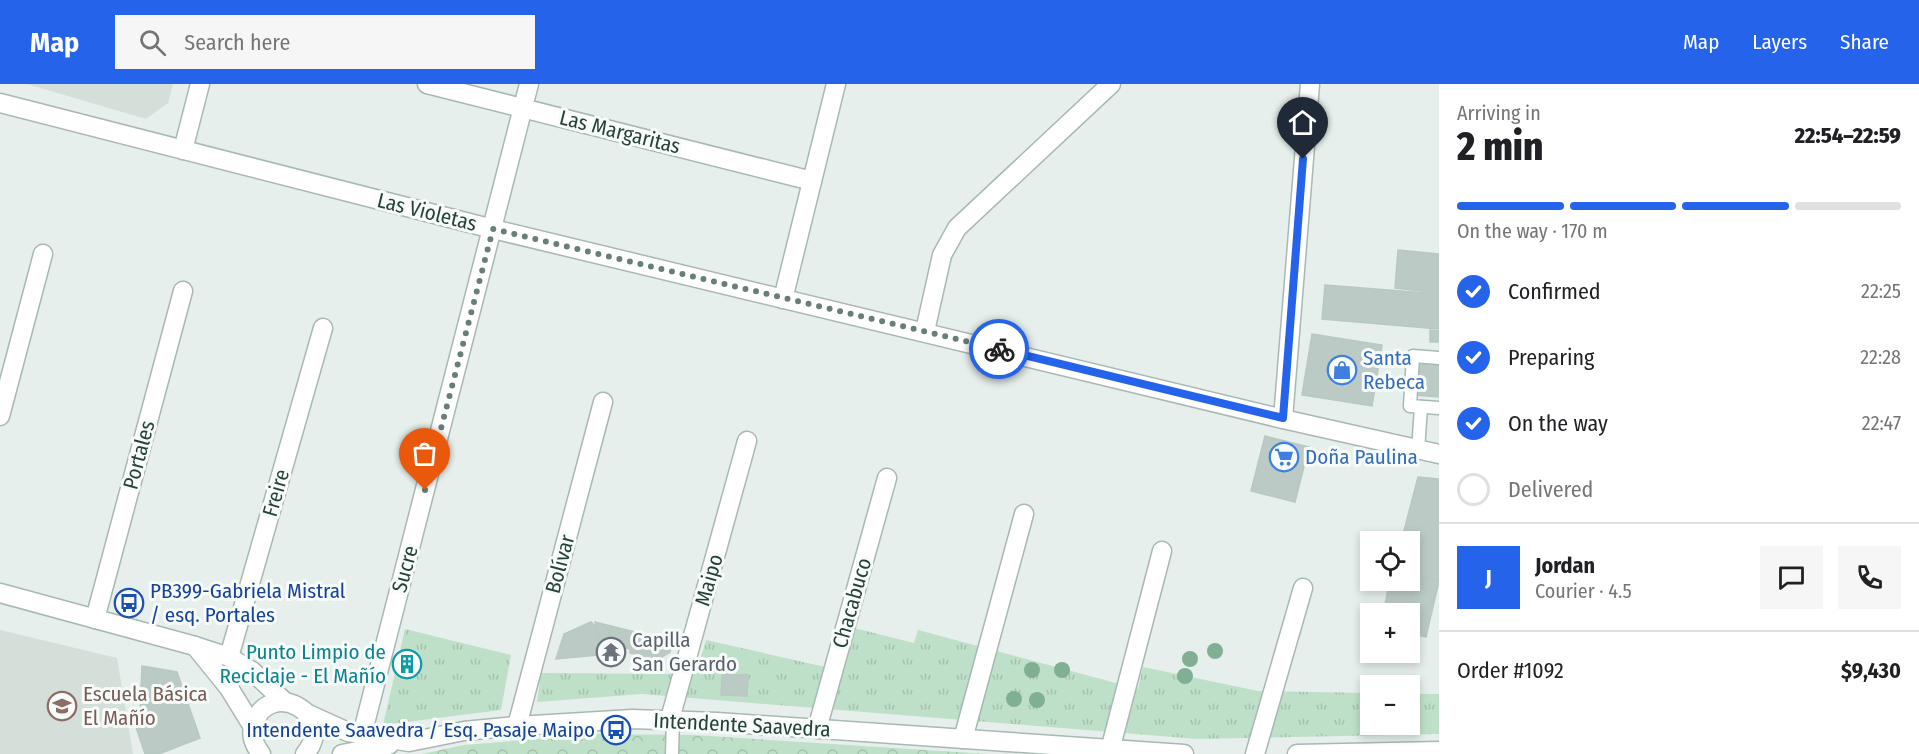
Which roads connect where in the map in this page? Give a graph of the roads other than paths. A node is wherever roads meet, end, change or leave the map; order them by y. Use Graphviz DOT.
graph roads {
  1 [pos="200,84"];
  2 [pos="427,84"];
  3 [pos="529,84"];
  4 [pos="836,84"];
  5 [pos="1111,84"];
  6 [pos="1310,84"];
  7 [pos="0,103"];
  8 [pos="523,108"];
  9 [pos="183,150"];
  10 [pos="812,181"];
  11 [pos="493,229"];
  12 [pos="43,254"];
  13 [pos="183,291"];
  14 [pos="783,299"];
  15 [pos="323,328"];
  16 [pos="925,332"];
  17 [pos="1439,357"];
  18 [pos="603,402"];
  19 [pos="1421,406"];
  20 [pos="1439,408"];
  21 [pos="0,416"];
  22 [pos="1283,418"];
  23 [pos="747,441"];
  24 [pos="1418,450"];
  25 [pos="1439,454"];
  26 [pos="887,478"];
  27 [pos="1024,514"];
  28 [pos="1162,551"];
  29 [pos="1303,588"];
  30 [pos="0,593"];
  31 [pos="95,619"];
  32 [pos="195,646"];
  33 [pos="229,657"];
  34 [pos="285,702"];
  35 [pos="306,713"];
  36 [pos="671,720"];
  37 [pos="517,726"];
  38 [pos="817,729"];
  39 [pos="362,735"];
  40 [pos="963,740"];
  41 [pos="409,742"];
  42 [pos="252,744"];
  43 [pos="1110,750"];
  44 [pos="1439,751"];
  45 [pos="305,754"];
  46 [pos="342,754"];
  47 [pos="672,754"];
  48 [pos="1184,754"];
  49 [pos="1255,754"];
  50 [pos="1297,754"];
  1 -- 9 [label="street"];
  2 -- 8 [label="street, Las Margaritas"];
  3 -- 8 [label="street, Sucre"];
  4 -- 10 [label="street"];
  5 -- 16 [label="street"];
  6 -- 22 [label="street"];
  7 -- 9 [label="street, Las Violetas"];
  8 -- 10 [label="street, Las Margaritas"];
  8 -- 11 [label="street, Sucre"];
  9 -- 11 [label="street, Las Violetas"];
  10 -- 14 [label="street"];
  11 -- 14 [label="street, Las Violetas"];
  11 -- 39 [label="street, Sucre"];
  12 -- 21 [label="street"];
  13 -- 31 [label="street, Portales"];
  14 -- 16 [label="street, Las Violetas"];
  15 -- 33 [label="street, Freire"];
  16 -- 22 [label="street, Las Violetas"];
  17 -- 19 [label="lane"];
  18 -- 37 [label="street, Bolívar"];
  19 -- 20 [label="lane"];
  19 -- 24 [label="lane"];
  22 -- 24 [label="street, Las Violetas"];
  23 -- 36 [label="street, Maipo"];
  24 -- 25 [label="street, Las Violetas"];
  26 -- 38 [label="street, Chacabuco"];
  27 -- 40 [label="street"];
  28 -- 43 [label="street"];
  29 -- 49 [label="street"];
  30 -- 31 [label="street"];
  31 -- 32 [label="street"];
  32 -- 33 [label="street"];
  32 -- 42 [label="street"];
  33 -- 34 [label="street"];
  34 -- 35 [label="street, Intendente Saavedra"];
  34 -- 42 [label="street"];
  35 -- 39 [label="street, Intendente Saavedra"];
  35 -- 45 [label="street"];
  36 -- 37 [label="street, Intendente Saavedra"];
  36 -- 38 [label="street, Intendente Saavedra"];
  36 -- 47 [label="lane"];
  37 -- 41 [label="street, Intendente Saavedra"];
  38 -- 40 [label="street, Intendente Saavedra"];
  39 -- 41 [label="street, Intendente Saavedra"];
  40 -- 43 [label="street, Intendente Saavedra"];
  41 -- 46 [label="street"];
  43 -- 48 [label="street, Intendente Saavedra"];
  44 -- 50 [label="street"];
}
